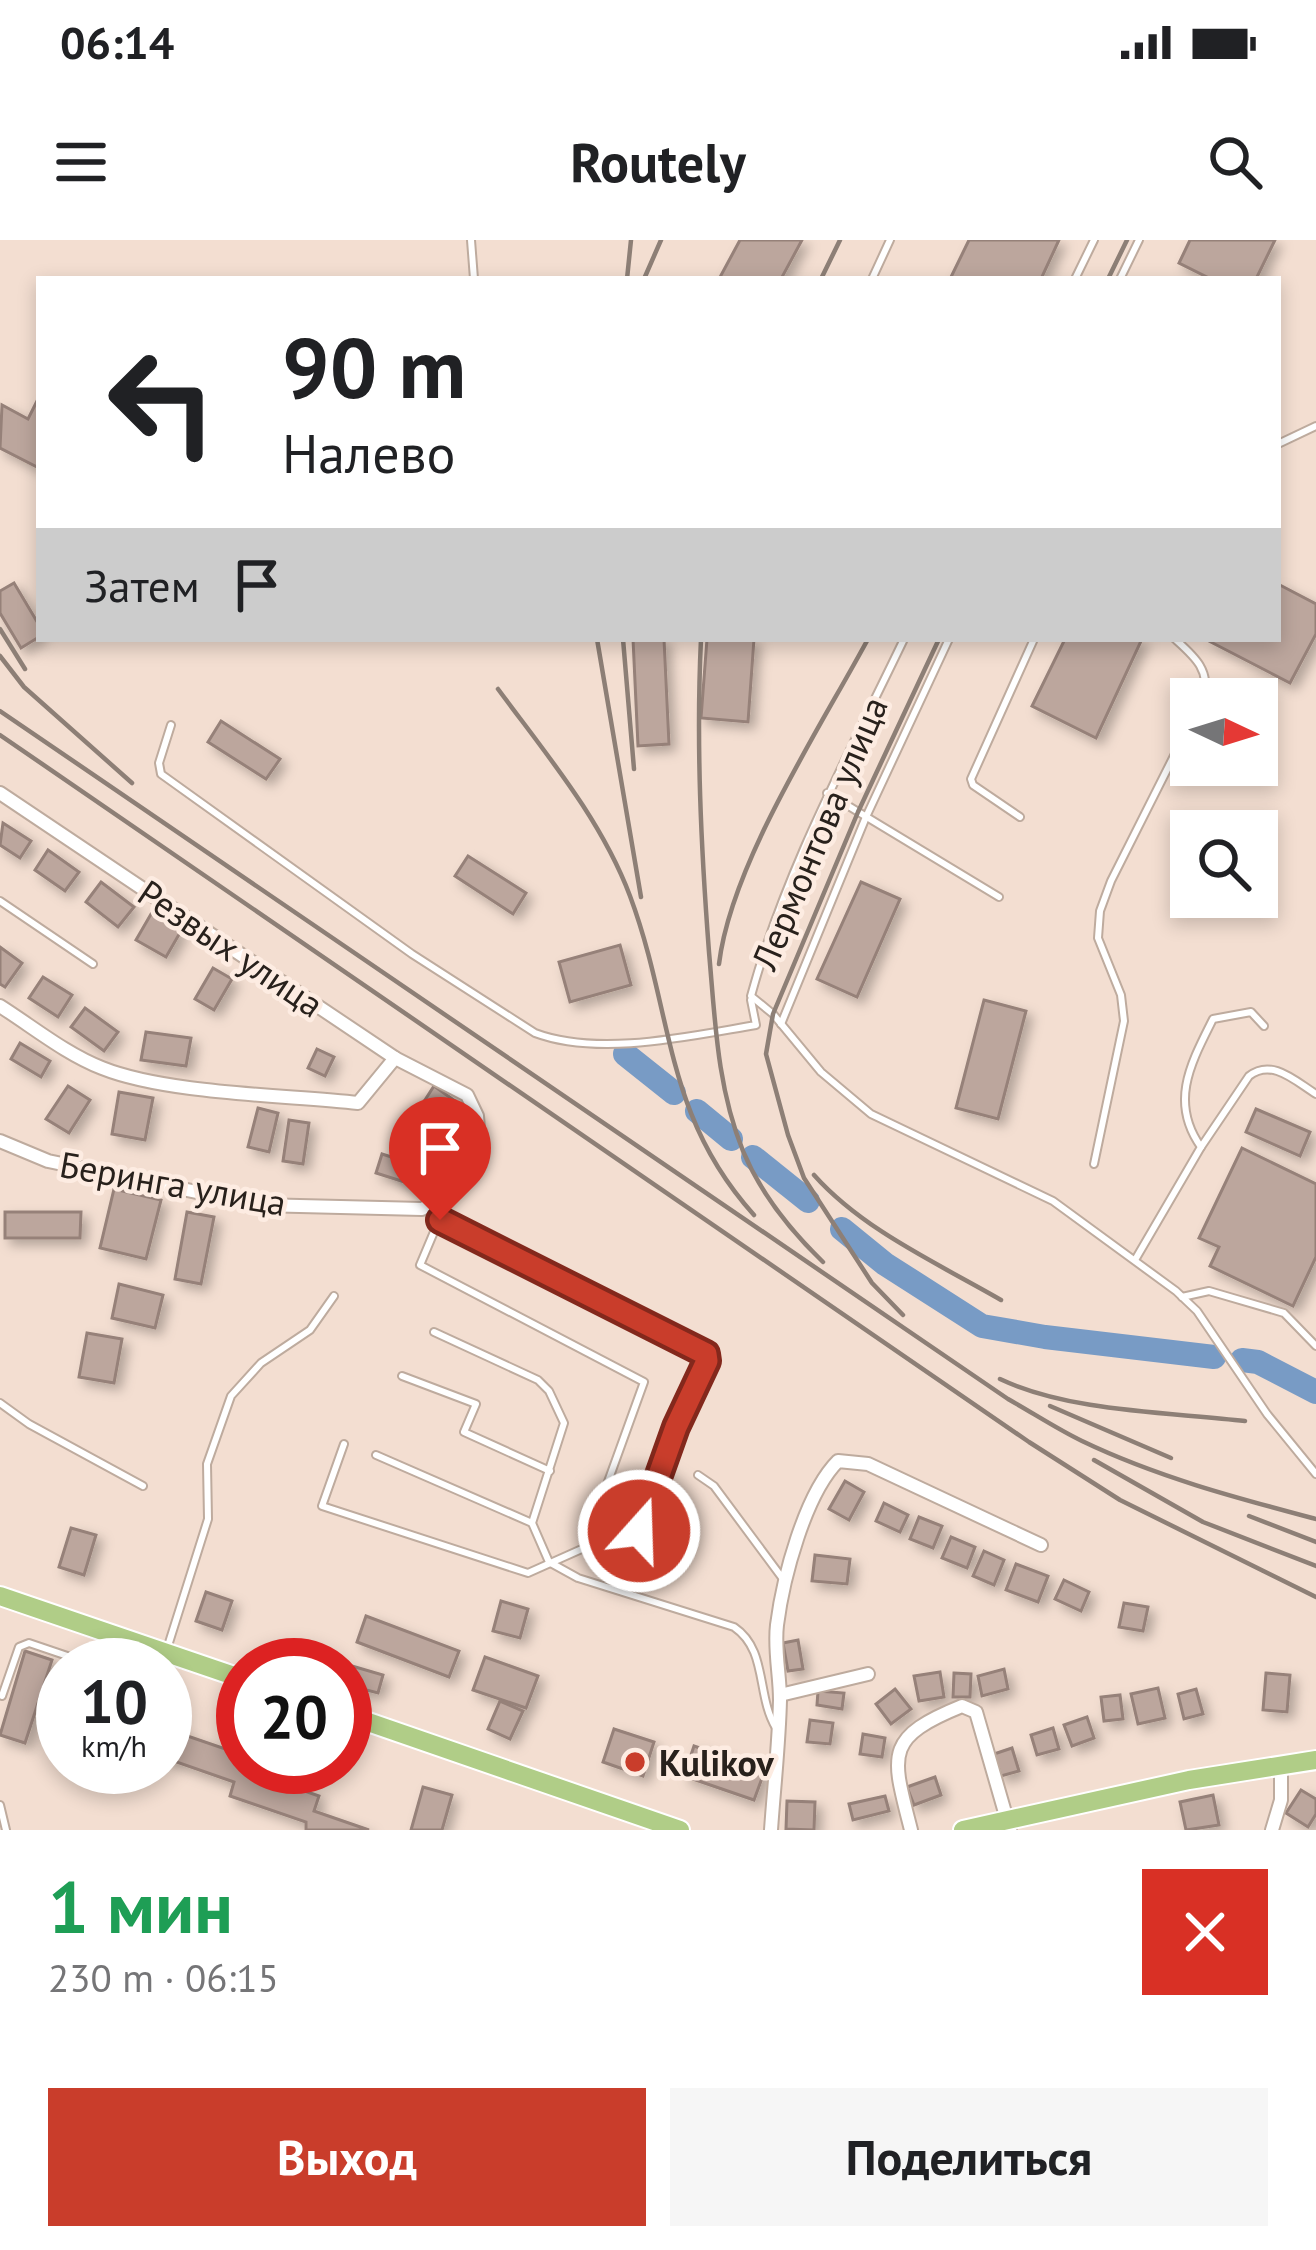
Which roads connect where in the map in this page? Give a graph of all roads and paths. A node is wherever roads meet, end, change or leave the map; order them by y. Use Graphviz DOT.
graph roads {
  1 [pos="471,240"];
  2 [pos="890,240"];
  3 [pos="1094,240"];
  4 [pos="1139,240"];
  5 [pos="474,276"];
  6 [pos="873,276"];
  7 [pos="1077,276"];
  8 [pos="1121,276"];
  9 [pos="1316,426"];
  10 [pos="1281,443"];
  11 [pos="903,642"];
  12 [pos="948,642"];
  13 [pos="1033,642"];
  14 [pos="1177,642"];
  15 [pos="1205,678"];
  16 [pos="171,725"];
  17 [pos="1170,763"];
  18 [pos="0,793"];
  19 [pos="827,794"];
  20 [pos="866,817"];
  21 [pos="1020,817"];
  22 [pos="999,897"];
  23 [pos="0,901"];
  24 [pos="94,964"];
  25 [pos="751,996"];
  26 [pos="0,1006"];
  27 [pos="781,1024"];
  28 [pos="1264,1026"];
  29 [pos="395,1058"];
  30 [pos="1316,1094"];
  31 [pos="467,1095"];
  32 [pos="0,1141"];
  33 [pos="1201,1147"];
  34 [pos="1094,1164"];
  35 [pos="1135,1260"];
  36 [pos="334,1296"];
  37 [pos="1182,1297"];
  38 [pos="434,1332"];
  39 [pos="1316,1346"];
  40 [pos="403,1376"];
  41 [pos="0,1403"];
  42 [pos="344,1444"];
  43 [pos="376,1455"];
  44 [pos="550,1472"];
  45 [pos="1316,1474"];
  46 [pos="698,1475"];
  47 [pos="143,1486"];
  48 [pos="532,1523"];
  49 [pos="1041,1545"];
  50 [pos="584,1548"];
  51 [pos="548,1562"];
  52 [pos="787,1585"];
  53 [pos="0,1596"];
  54 [pos="111,1634"];
  55 [pos="123,1638"];
  56 [pos="171,1638"];
  57 [pos="868,1674"];
  58 [pos="780,1695"];
  59 [pos="1,1697"];
  60 [pos="372,1723"];
  61 [pos="778,1731"];
  62 [pos="1316,1760"];
  63 [pos="1281,1763"];
  64 [pos="0,1804"];
  65 [pos="1008,1825"];
  66 [pos="6,1830"];
  67 [pos="680,1830"];
  68 [pos="771,1830"];
  69 [pos="911,1830"];
  70 [pos="963,1830"];
  71 [pos="1274,1830"];
  1 -- 5 [label="lane"];
  2 -- 6 [label="lane"];
  3 -- 7 [label="lane"];
  4 -- 8 [label="lane"];
  9 -- 10 [label="lane"];
  11 -- 19 [label="lane, Лермонтова улица"];
  12 -- 20 [label="lane"];
  13 -- 21 [label="lane"];
  14 -- 15 [label="lane"];
  16 -- 25 [label="lane"];
  17 -- 34 [label="lane"];
  18 -- 29 [label="street, Резвых улица"];
  19 -- 20 [label="lane"];
  19 -- 25 [label="lane, Лермонтова улица"];
  20 -- 22 [label="lane"];
  20 -- 27 [label="lane"];
  23 -- 24 [label="lane"];
  25 -- 27 [label="lane, Лермонтова улица"];
  26 -- 29 [label="street"];
  27 -- 35 [label="lane, Лермонтова улица"];
  28 -- 33 [label="lane"];
  29 -- 31 [label="street, Резвых улица"];
  30 -- 33 [label="lane"];
  31 -- 32 [label="street, Беринга улица"];
  33 -- 35 [label="lane"];
  35 -- 37 [label="lane, Лермонтова улица"];
  36 -- 56 [label="lane"];
  37 -- 39 [label="lane"];
  37 -- 45 [label="lane, Лермонтова улица"];
  38 -- 44 [label="lane"];
  40 -- 44 [label="lane"];
  41 -- 47 [label="lane"];
  42 -- 51 [label="lane"];
  43 -- 48 [label="lane"];
  44 -- 48 [label="lane"];
  46 -- 52 [label="lane"];
  48 -- 51 [label="lane"];
  49 -- 52 [label="street"];
  50 -- 50 [label="lane"];
  50 -- 51 [label="lane"];
  51 -- 61 [label="lane"];
  52 -- 58 [label="street"];
  53 -- 54 [label="main road"];
  54 -- 55 [label="main road"];
  54 -- 59 [label="lane"];
  57 -- 58 [label="street"];
  58 -- 61 [label="street"];
  60 -- 67 [label="main road"];
  61 -- 68 [label="street"];
  62 -- 63 [label="main road"];
  63 -- 65 [label="main road"];
  63 -- 71 [label="street"];
  64 -- 66 [label="lane"];
  65 -- 69 [label="street"];
  65 -- 70 [label="main road"];
}
